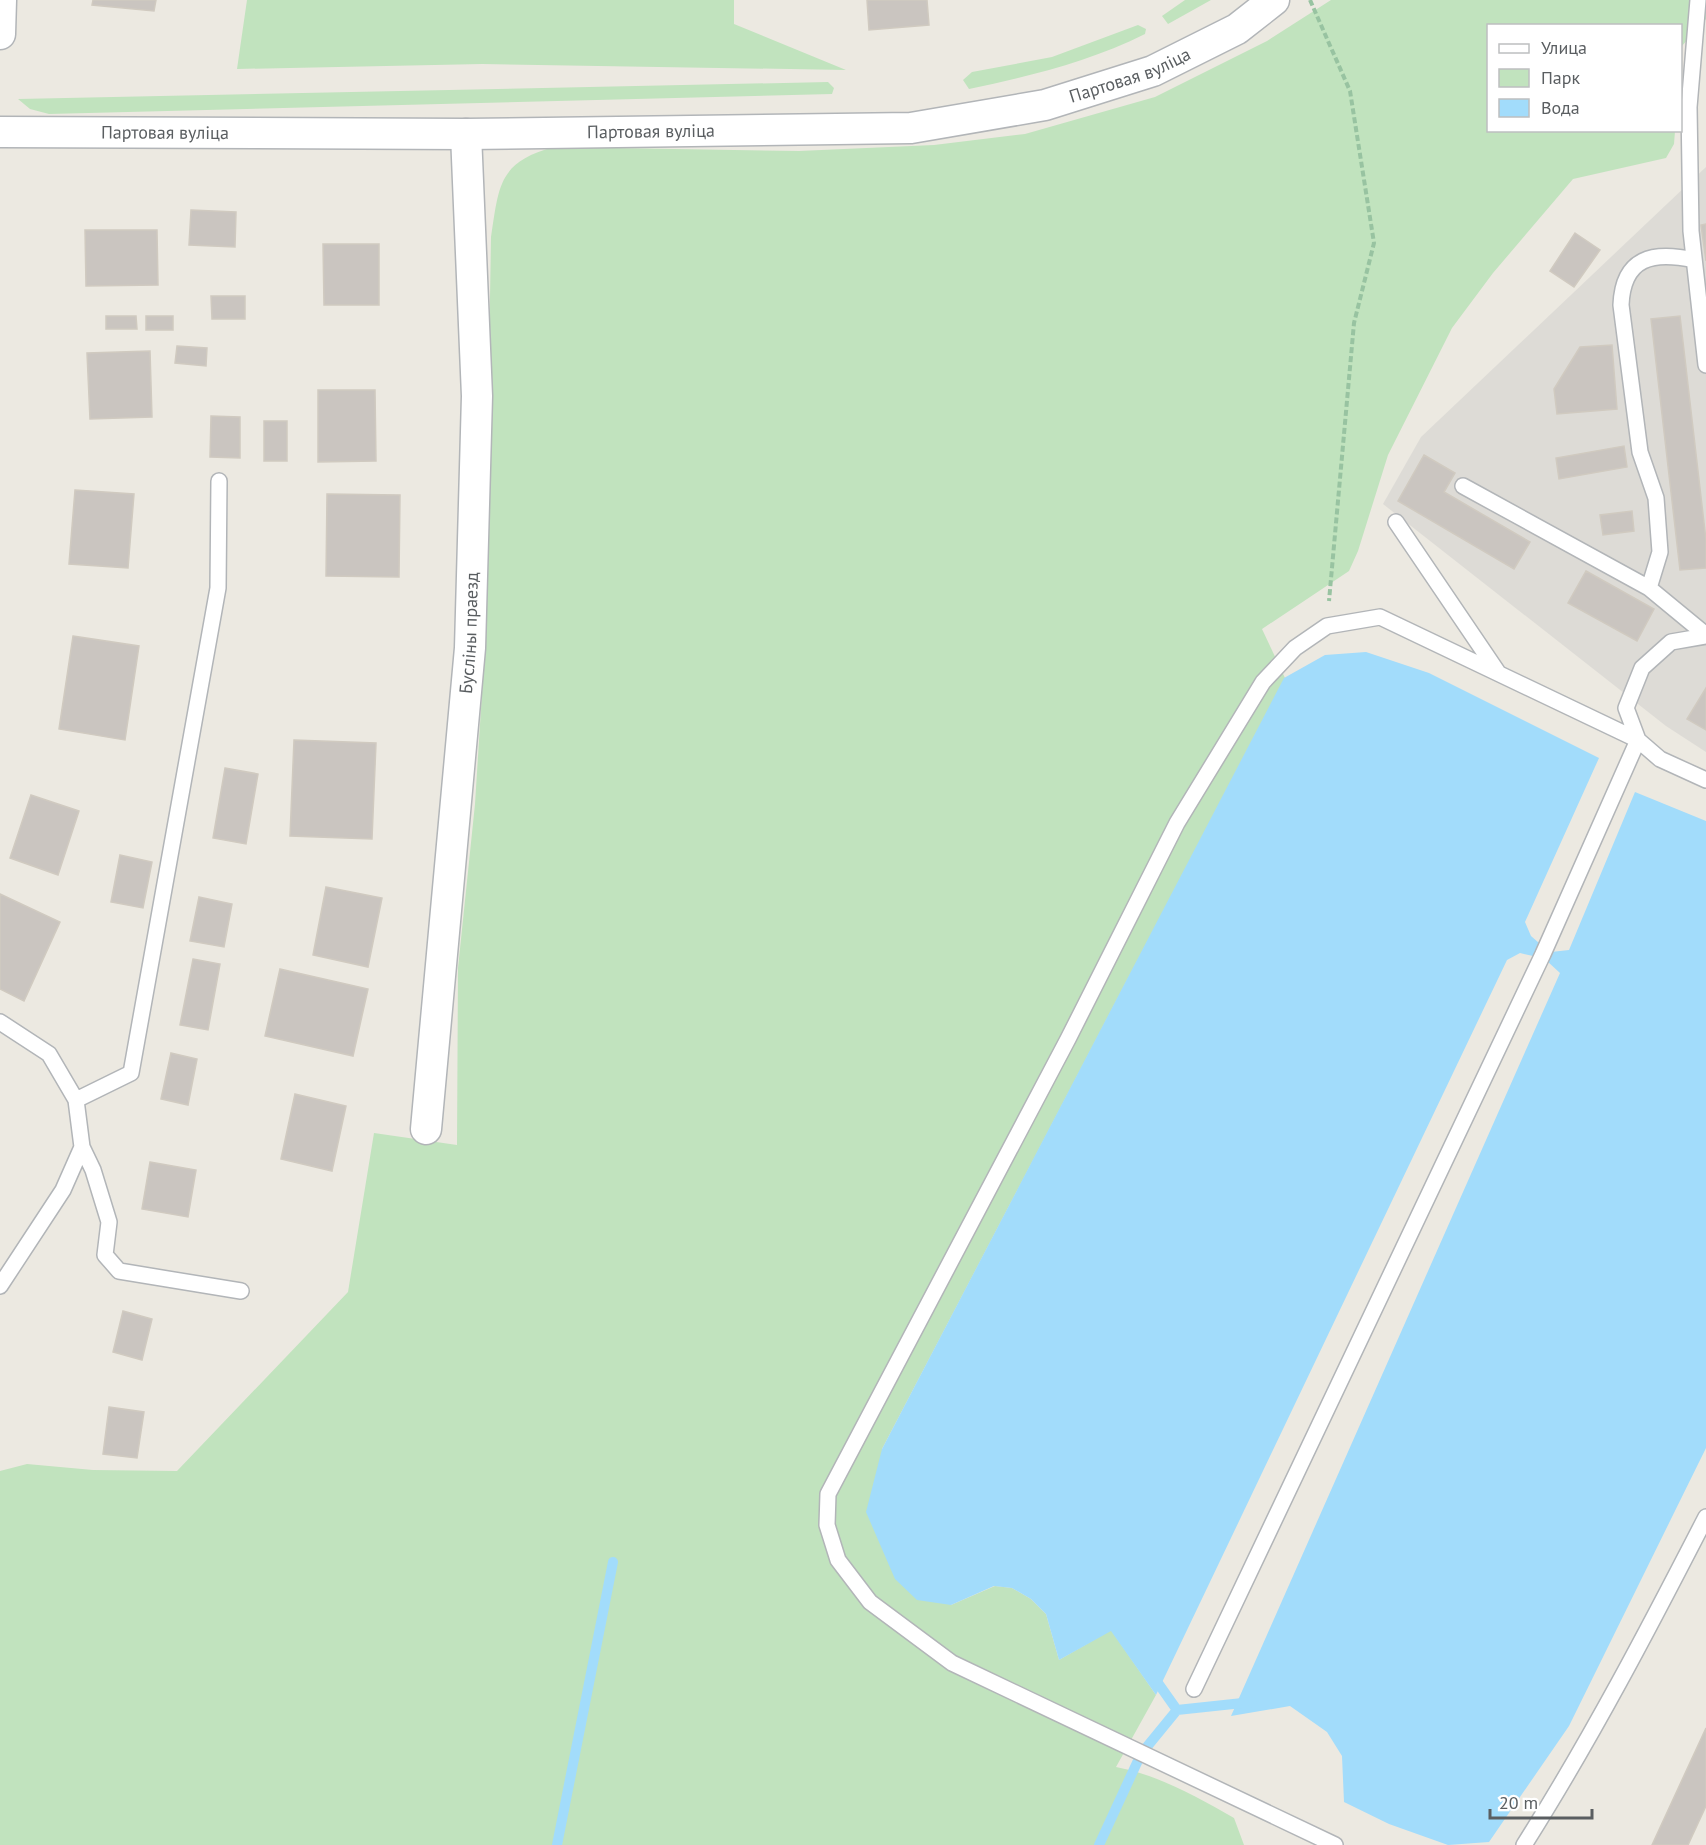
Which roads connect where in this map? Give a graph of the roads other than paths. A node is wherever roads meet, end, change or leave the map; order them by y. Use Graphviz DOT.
graph roads {
  1 [pos="1,0"];
  2 [pos="1274,0"];
  3 [pos="1698,0"];
  4 [pos="0,34"];
  5 [pos="0,132"];
  6 [pos="466,134"];
  7 [pos="1694,260"];
  8 [pos="1706,365"];
  9 [pos="219,481"];
  10 [pos="1462,486"];
  11 [pos="1396,522"];
  12 [pos="1649,588"];
  13 [pos="1706,636"];
  14 [pos="1499,674"];
  15 [pos="1638,740"];
  16 [pos="1706,780"];
  17 [pos="0,1022"];
  18 [pos="76,1100"];
  19 [pos="426,1130"];
  20 [pos="82,1147"];
  21 [pos="0,1286"];
  22 [pos="241,1291"];
  23 [pos="1706,1517"];
  24 [pos="1194,1689"];
  25 [pos="1318,1841"];
  26 [pos="1335,1845"];
  27 [pos="1524,1845"];
  1 -- 4 [label="street"];
  2 -- 6 [label="street, Партовая вуліца"];
  3 -- 7 [label="lane"];
  5 -- 6 [label="street, Партовая вуліца"];
  6 -- 19 [label="street, Бусліны праезд"];
  7 -- 8 [label="lane"];
  7 -- 12 [label="lane"];
  9 -- 18 [label="lane"];
  10 -- 12 [label="lane"];
  11 -- 14 [label="lane"];
  12 -- 13 [label="lane"];
  13 -- 15 [label="lane"];
  14 -- 15 [label="lane"];
  14 -- 25 [label="lane"];
  15 -- 16 [label="lane"];
  15 -- 24 [label="lane"];
  17 -- 18 [label="lane"];
  18 -- 20 [label="lane"];
  20 -- 21 [label="lane"];
  20 -- 22 [label="lane"];
  23 -- 27 [label="lane"];
  25 -- 26 [label="lane"];
}
